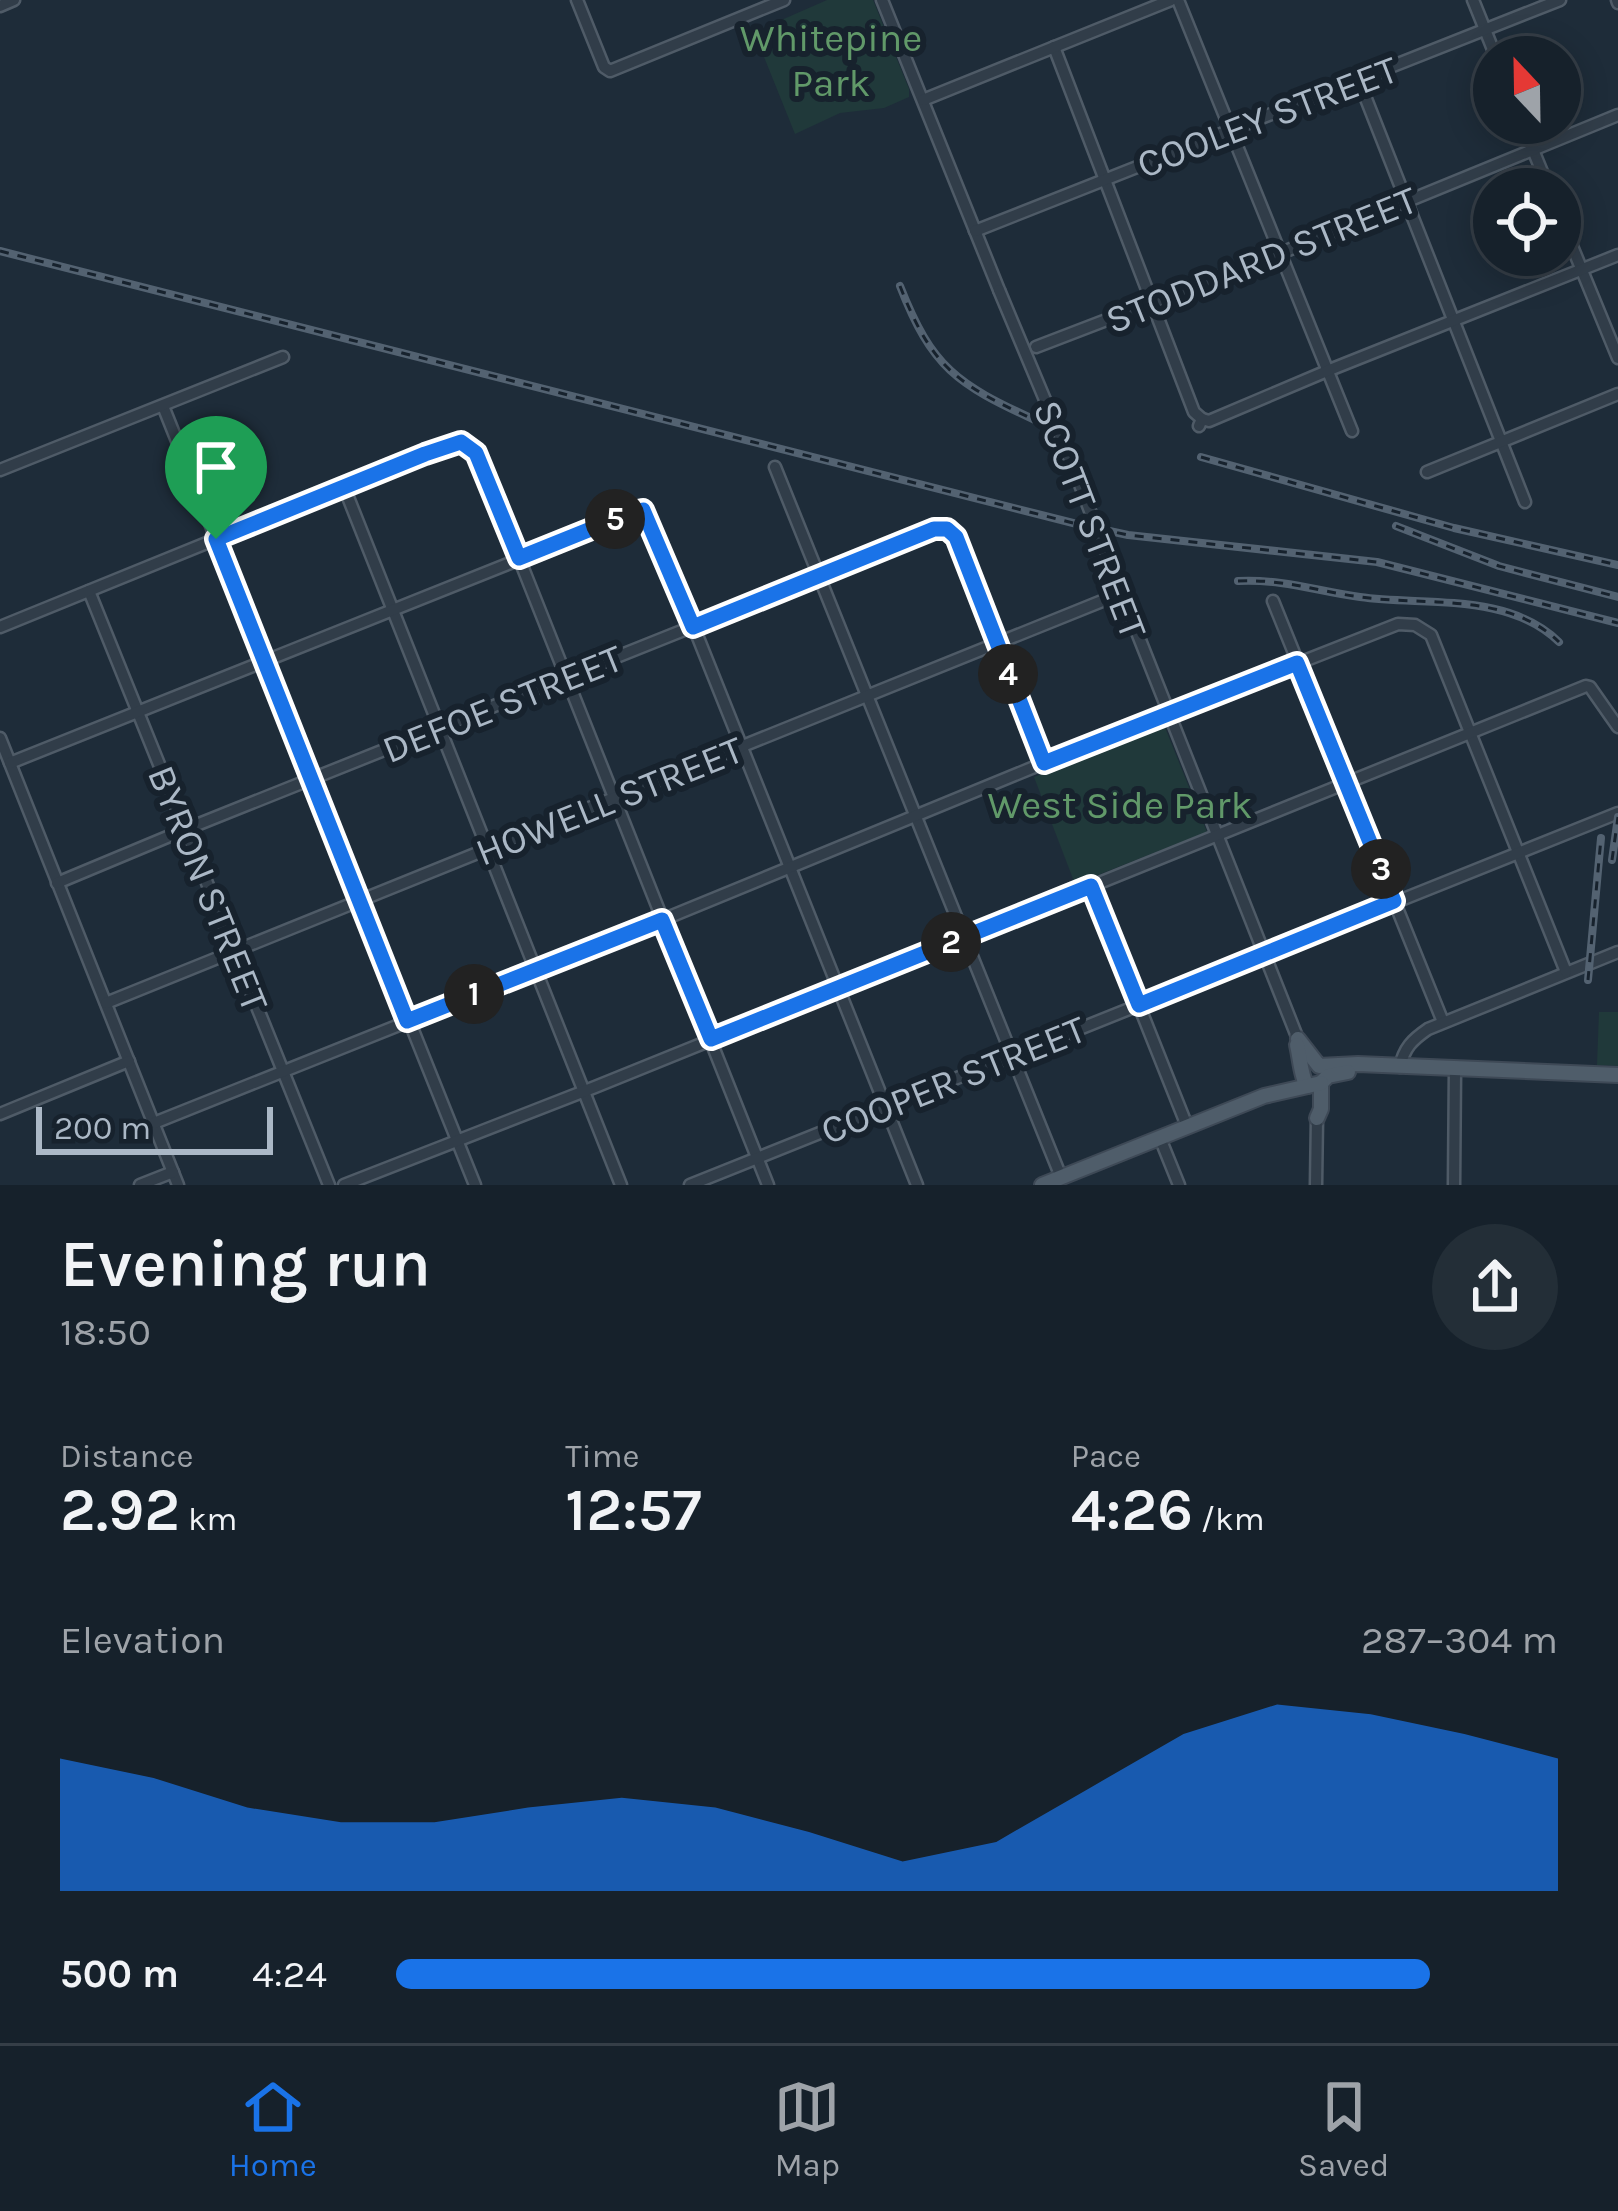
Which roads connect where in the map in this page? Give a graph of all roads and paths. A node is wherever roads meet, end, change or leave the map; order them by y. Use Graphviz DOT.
graph roads {
  1 [pos="14,0"];
  2 [pos="577,0"];
  3 [pos="784,0"];
  4 [pos="882,0"];
  5 [pos="1175,0"];
  6 [pos="1473,0"];
  7 [pos="1560,0"];
  8 [pos="0,6"];
  9 [pos="1485,30"];
  10 [pos="1487,36"];
  11 [pos="1054,47"];
  12 [pos="1359,81"];
  13 [pos="923,100"];
  14 [pos="1618,115"];
  15 [pos="1229,132"];
  16 [pos="1531,144"];
  17 [pos="1533,150"];
  18 [pos="1540,168"];
  19 [pos="1104,179"];
  20 [pos="1406,202"];
  21 [pos="975,231"];
  22 [pos="1280,253"];
  23 [pos="1618,255"];
  24 [pos="1582,270"];
  25 [pos="1151,303"];
  26 [pos="1453,321"];
  27 [pos="1036,347"];
  28 [pos="283,357"];
  29 [pos="1618,358"];
  30 [pos="1327,371"];
  31 [pos="1618,394"];
  32 [pos="163,406"];
  33 [pos="1352,431"];
  34 [pos="1502,442"];
  35 [pos="775,467"];
  36 [pos="0,470"];
  37 [pos="1427,472"];
  38 [pos="344,487"];
  39 [pos="1525,502"];
  40 [pos="216,539"];
  41 [pos="519,558"];
  42 [pos="819,575"];
  43 [pos="88,591"];
  44 [pos="1118,597"];
  45 [pos="1273,602"];
  46 [pos="392,609"];
  47 [pos="0,627"];
  48 [pos="693,627"];
  49 [pos="997,644"];
  50 [pos="264,661"];
  51 [pos="1297,663"];
  52 [pos="567,678"];
  53 [pos="867,697"];
  54 [pos="139,712"];
  55 [pos="1169,714"];
  56 [pos="1618,727"];
  57 [pos="438,728"];
  58 [pos="1472,732"];
  59 [pos="0,738"];
  60 [pos="742,747"];
  61 [pos="10,763"];
  62 [pos="1044,763"];
  63 [pos="311,779"];
  64 [pos="1345,783"];
  65 [pos="614,797"];
  66 [pos="1618,813"];
  67 [pos="914,816"];
  68 [pos="184,830"];
  69 [pos="1217,835"];
  70 [pos="488,849"];
  71 [pos="1517,851"];
  72 [pos="789,867"];
  73 [pos="57,883"];
  74 [pos="1091,886"];
  75 [pos="360,901"];
  76 [pos="1394,901"];
  77 [pos="662,920"];
  78 [pos="963,937"];
  79 [pos="233,952"];
  80 [pos="1618,952"];
  81 [pos="1264,955"];
  82 [pos="535,970"];
  83 [pos="1567,972"];
  84 [pos="838,988"];
  85 [pos="106,1003"];
  86 [pos="1139,1005"];
  87 [pos="407,1021"];
  88 [pos="1443,1022"];
  89 [pos="711,1039"];
  90 [pos="1298,1039"];
  91 [pos="1013,1054"];
  92 [pos="129,1061"];
  93 [pos="1400,1067"];
  94 [pos="283,1070"];
  95 [pos="1455,1070"];
  96 [pos="1618,1075"];
  97 [pos="1313,1076"];
  98 [pos="584,1091"];
  99 [pos="884,1106"];
  100 [pos="0,1114"];
  101 [pos="1317,1118"];
  102 [pos="154,1123"];
  103 [pos="1187,1126"];
  104 [pos="1160,1138"];
  105 [pos="457,1141"];
  106 [pos="758,1158"];
  107 [pos="173,1172"];
  108 [pos="1061,1178"];
  109 [pos="140,1185"];
  110 [pos="178,1185"];
  111 [pos="329,1185"];
  112 [pos="344,1185"];
  113 [pos="475,1185"];
  114 [pos="621,1185"];
  115 [pos="690,1185"];
  116 [pos="768,1185"];
  117 [pos="916,1185"];
  118 [pos="1042,1185"];
  119 [pos="1179,1185"];
  120 [pos="1316,1185"];
  121 [pos="1454,1185"];
  1 -- 8 [label="street"];
  2 -- 3 [label="street"];
  4 -- 13 [label="street, SCOTT STREET"];
  5 -- 11 [label="street"];
  5 -- 15 [label="street"];
  6 -- 9 [label="street"];
  7 -- 9 [label="street, COOLEY STREET"];
  9 -- 10 [label="street"];
  9 -- 12 [label="street, COOLEY STREET"];
  11 -- 13 [label="street"];
  11 -- 19 [label="street"];
  12 -- 15 [label="street, COOLEY STREET"];
  12 -- 20 [label="street"];
  13 -- 21 [label="street, SCOTT STREET"];
  14 -- 17 [label="street, STODDARD STREET"];
  15 -- 19 [label="street, COOLEY STREET"];
  15 -- 22 [label="street"];
  16 -- 17 [label="street"];
  17 -- 18 [label="street"];
  17 -- 20 [label="street, STODDARD STREET"];
  19 -- 21 [label="street, COOLEY STREET"];
  19 -- 25 [label="street"];
  20 -- 22 [label="street, STODDARD STREET"];
  20 -- 26 [label="street"];
  21 -- 44 [label="street, SCOTT STREET, bridge"];
  22 -- 25 [label="street, STODDARD STREET"];
  22 -- 30 [label="street"];
  23 -- 24 [label="street"];
  24 -- 26 [label="street"];
  24 -- 29 [label="street"];
  25 -- 27 [label="street, STODDARD STREET"];
  25 -- 30 [label="street"];
  26 -- 30 [label="street"];
  26 -- 34 [label="street"];
  28 -- 32 [label="street"];
  30 -- 33 [label="street"];
  31 -- 34 [label="street"];
  32 -- 36 [label="street"];
  32 -- 40 [label="street"];
  34 -- 37 [label="street"];
  34 -- 39 [label="street"];
  35 -- 42 [label="street"];
  38 -- 40 [label="street"];
  38 -- 41 [label="street"];
  38 -- 46 [label="street"];
  40 -- 43 [label="street"];
  40 -- 50 [label="street"];
  41 -- 46 [label="street"];
  41 -- 48 [label="street"];
  41 -- 52 [label="street"];
  42 -- 48 [label="street, DEFOE STREET"];
  42 -- 49 [label="street, DEFOE STREET"];
  42 -- 53 [label="street"];
  43 -- 47 [label="street"];
  43 -- 54 [label="street, BYRON STREET"];
  44 -- 49 [label="street, HOWELL STREET"];
  44 -- 55 [label="street, SCOTT STREET"];
  45 -- 51 [label="street"];
  46 -- 50 [label="street"];
  46 -- 57 [label="street"];
  48 -- 52 [label="street, DEFOE STREET"];
  48 -- 60 [label="street"];
  49 -- 53 [label="street, HOWELL STREET"];
  49 -- 62 [label="street"];
  50 -- 54 [label="street"];
  50 -- 63 [label="street"];
  51 -- 55 [label="street"];
  51 -- 58 [label="street"];
  51 -- 64 [label="street"];
  52 -- 57 [label="street, DEFOE STREET"];
  52 -- 65 [label="street"];
  53 -- 60 [label="street, HOWELL STREET"];
  53 -- 67 [label="street"];
  54 -- 61 [label="street"];
  54 -- 68 [label="street, BYRON STREET"];
  55 -- 62 [label="street"];
  55 -- 69 [label="street, SCOTT STREET"];
  56 -- 58 [label="street"];
  57 -- 63 [label="street, DEFOE STREET"];
  57 -- 70 [label="street"];
  58 -- 64 [label="street"];
  58 -- 71 [label="street"];
  59 -- 61 [label="street"];
  60 -- 65 [label="street, HOWELL STREET"];
  60 -- 72 [label="street"];
  61 -- 73 [label="street"];
  62 -- 67 [label="street"];
  63 -- 68 [label="street, DEFOE STREET"];
  63 -- 75 [label="street"];
  64 -- 69 [label="street"];
  64 -- 76 [label="street"];
  65 -- 70 [label="street, HOWELL STREET"];
  65 -- 77 [label="street"];
  66 -- 71 [label="street, COOPER STREET"];
  67 -- 72 [label="street"];
  67 -- 78 [label="street"];
  68 -- 73 [label="street, DEFOE STREET"];
  68 -- 79 [label="street, BYRON STREET"];
  69 -- 74 [label="street"];
  69 -- 81 [label="street, SCOTT STREET"];
  70 -- 75 [label="street, HOWELL STREET"];
  70 -- 82 [label="street"];
  71 -- 76 [label="street, COOPER STREET"];
  71 -- 83 [label="street"];
  72 -- 77 [label="street"];
  72 -- 84 [label="street"];
  73 -- 85 [label="street"];
  74 -- 78 [label="street"];
  74 -- 86 [label="street"];
  75 -- 79 [label="street, HOWELL STREET"];
  75 -- 87 [label="street"];
  76 -- 81 [label="street, COOPER STREET"];
  76 -- 88 [label="street"];
  77 -- 82 [label="street"];
  77 -- 89 [label="street"];
  78 -- 84 [label="street"];
  78 -- 91 [label="street"];
  79 -- 85 [label="street, HOWELL STREET"];
  79 -- 94 [label="street, BYRON STREET"];
  80 -- 83 [label="street"];
  81 -- 86 [label="street, COOPER STREET"];
  81 -- 90 [label="street, SCOTT STREET"];
  82 -- 87 [label="street"];
  82 -- 98 [label="street"];
  83 -- 88 [label="street"];
  84 -- 89 [label="street"];
  84 -- 99 [label="street"];
  85 -- 92 [label="street"];
  86 -- 91 [label="street, COOPER STREET"];
  86 -- 103 [label="street"];
  87 -- 94 [label="street"];
  87 -- 105 [label="street"];
  88 -- 93 [label="street"];
  89 -- 98 [label="street"];
  89 -- 106 [label="street"];
  90 -- 97 [label="main road"];
  91 -- 99 [label="street, COOPER STREET"];
  91 -- 108 [label="street"];
  92 -- 100 [label="street"];
  92 -- 102 [label="street"];
  93 -- 95 [label="main road"];
  93 -- 97 [label="main road"];
  94 -- 102 [label="street"];
  94 -- 111 [label="street, BYRON STREET"];
  95 -- 96 [label="main road"];
  95 -- 121 [label="street"];
  97 -- 101 [label="main road"];
  97 -- 103 [label="main road"];
  98 -- 105 [label="street"];
  98 -- 114 [label="street"];
  99 -- 106 [label="street, COOPER STREET"];
  99 -- 117 [label="street"];
  101 -- 120 [label="street"];
  102 -- 107 [label="street"];
  103 -- 104 [label="main road"];
  104 -- 108 [label="main road"];
  104 -- 119 [label="street"];
  105 -- 112 [label="street"];
  105 -- 113 [label="street"];
  106 -- 115 [label="street, COOPER STREET"];
  106 -- 116 [label="street"];
  107 -- 109 [label="street"];
  107 -- 110 [label="street"];
  108 -- 118 [label="main road"];
}
